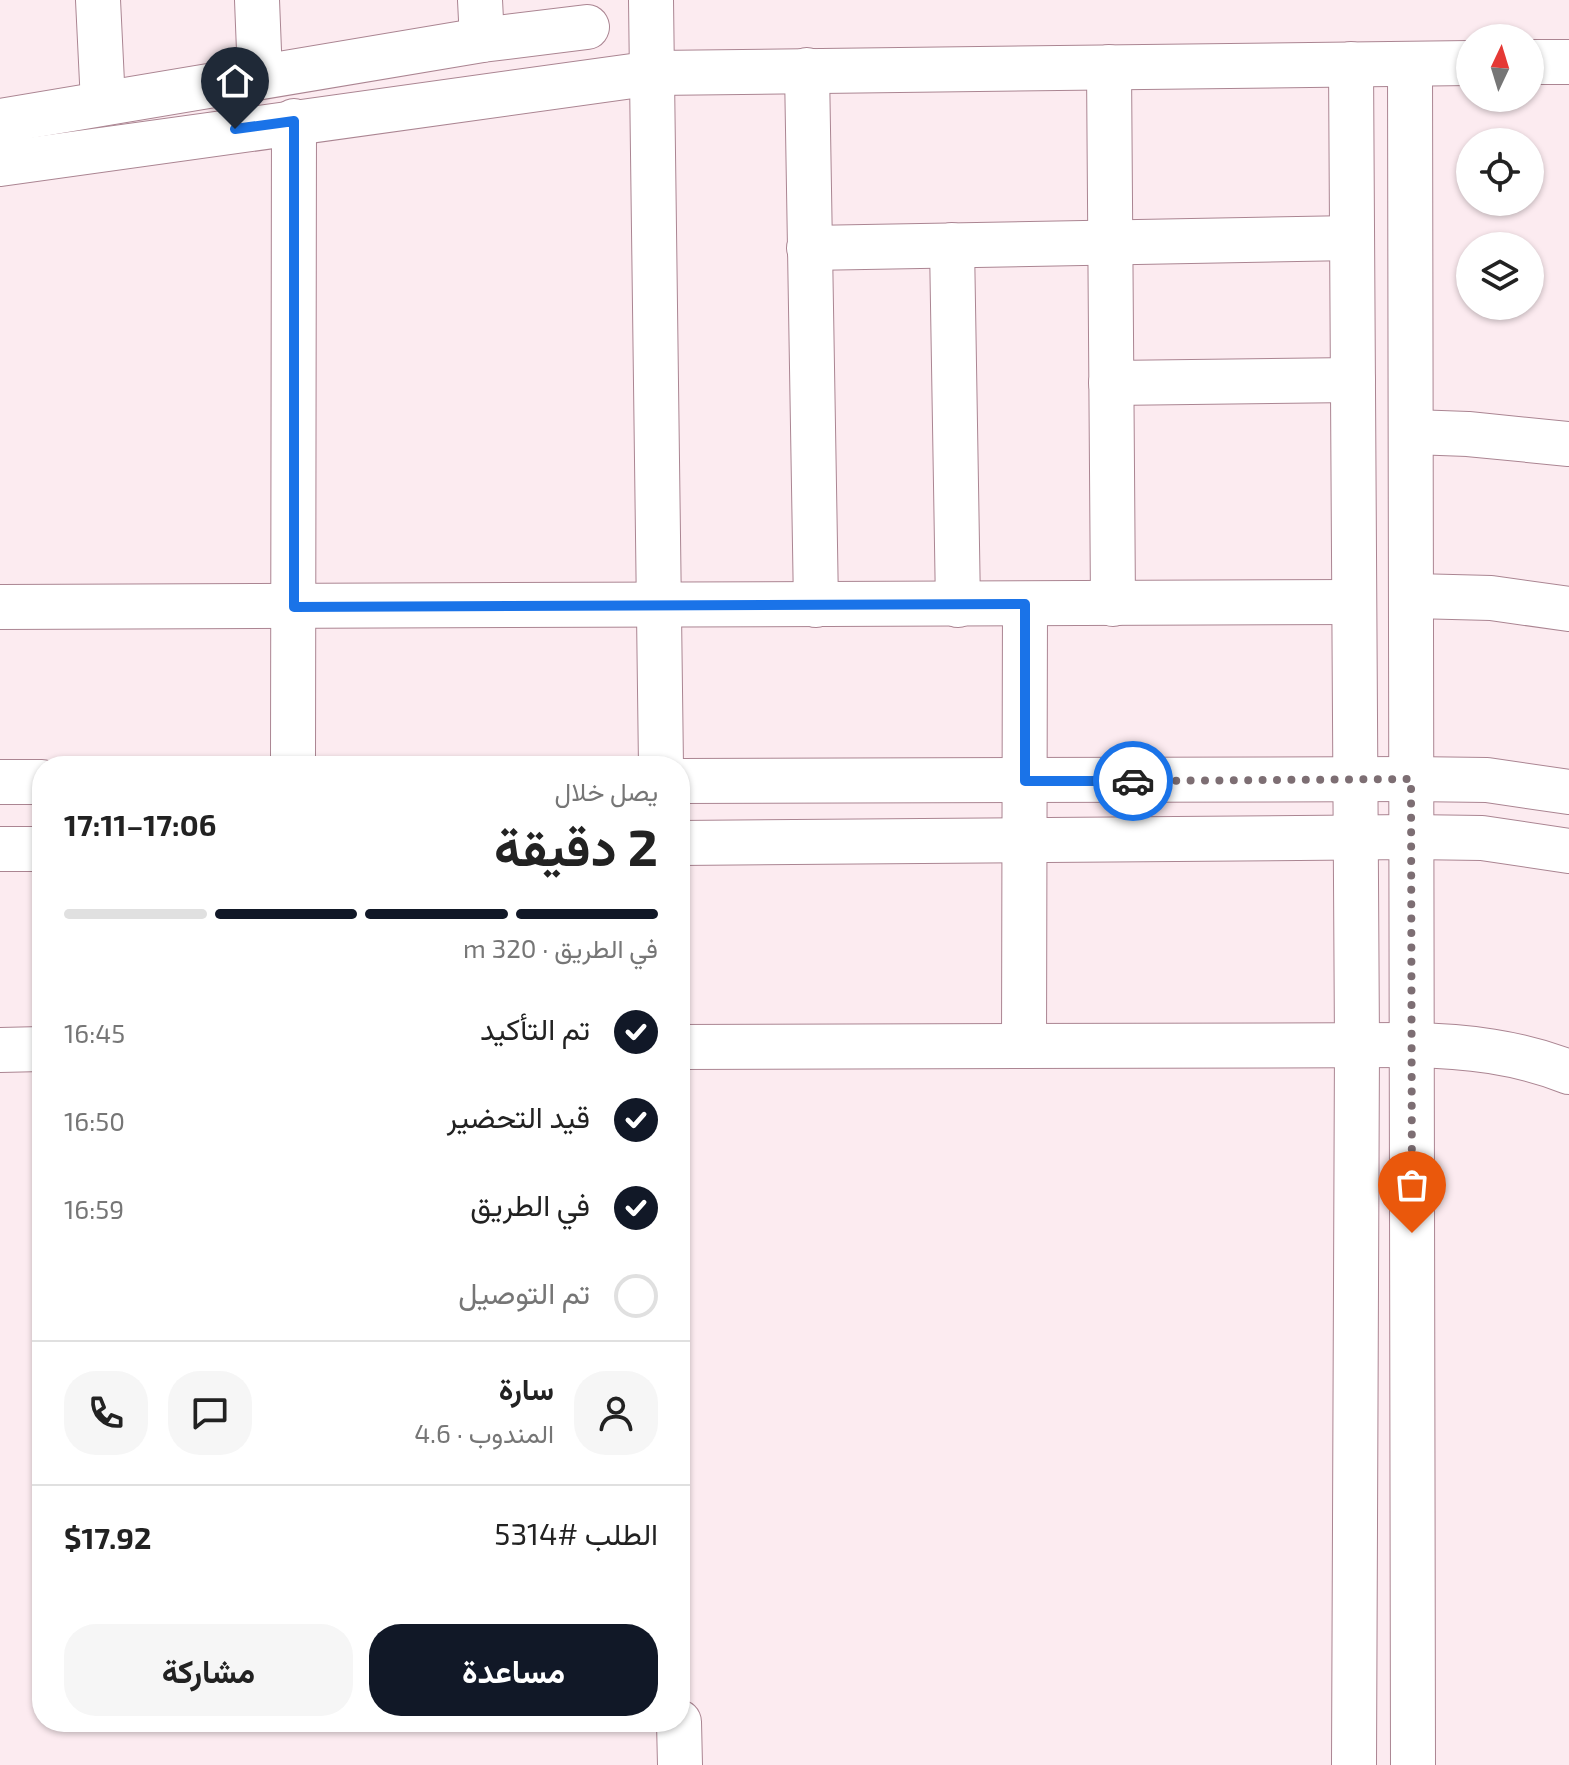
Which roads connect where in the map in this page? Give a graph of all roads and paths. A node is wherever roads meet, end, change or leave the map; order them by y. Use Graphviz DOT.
graph roads {
  1 [pos="98,0"];
  2 [pos="257,0"];
  3 [pos="651,0"];
  4 [pos="481,20"];
  5 [pos="587,27"];
  6 [pos="1544,62"];
  7 [pos="1569,62"];
  8 [pos="1456,63"];
  9 [pos="1351,64"];
  10 [pos="1410,64"];
  11 [pos="1109,67"];
  12 [pos="807,70"];
  13 [pos="654,73"];
  14 [pos="260,76"];
  15 [pos="103,103"];
  16 [pos="0,121"];
  17 [pos="294,121"];
  18 [pos="0,164"];
  19 [pos="1352,238"];
  20 [pos="1110,242"];
  21 [pos="952,245"];
  22 [pos="809,248"];
  23 [pos="1353,380"];
  24 [pos="1111,383"];
  25 [pos="1413,432"];
  26 [pos="1569,444"];
  27 [pos="1414,596"];
  28 [pos="1354,602"];
  29 [pos="1025,604"];
  30 [pos="1113,604"];
  31 [pos="816,605"];
  32 [pos="958,605"];
  33 [pos="657,606"];
  34 [pos="0,607"];
  35 [pos="294,607"];
  36 [pos="1569,609"];
  37 [pos="293,756"];
  38 [pos="661,756"];
  39 [pos="1411,779"];
  40 [pos="1355,780"];
  41 [pos="690,781"];
  42 [pos="1025,781"];
  43 [pos="0,782"];
  44 [pos="32,782"];
  45 [pos="1569,792"];
  46 [pos="1356,837"];
  47 [pos="1411,837"];
  48 [pos="1025,840"];
  49 [pos="690,843"];
  50 [pos="0,849"];
  51 [pos="32,849"];
  52 [pos="1569,851"];
  53 [pos="1357,1045"];
  54 [pos="1412,1045"];
  55 [pos="1024,1046"];
  56 [pos="690,1047"];
  57 [pos="32,1049"];
  58 [pos="0,1050"];
  59 [pos="1569,1072"];
  60 [pos="679,1732"];
  61 [pos="680,1765"];
  62 [pos="1354,1765"];
  63 [pos="1413,1765"];
  1 -- 15 [label="street"];
  2 -- 14 [label="street"];
  3 -- 13 [label="street"];
  4 -- 5 [label="street"];
  4 -- 14 [label="street"];
  6 -- 7 [label="street"];
  8 -- 10 [label="street"];
  9 -- 10 [label="street"];
  9 -- 11 [label="street"];
  9 -- 19 [label="street"];
  10 -- 25 [label="street"];
  11 -- 12 [label="street"];
  11 -- 20 [label="street"];
  12 -- 13 [label="street"];
  12 -- 22 [label="street"];
  13 -- 17 [label="street"];
  13 -- 33 [label="street"];
  14 -- 15 [label="street"];
  15 -- 16 [label="street"];
  17 -- 18 [label="street"];
  17 -- 35 [label="street"];
  19 -- 20 [label="street"];
  19 -- 23 [label="street"];
  20 -- 21 [label="street"];
  20 -- 24 [label="street"];
  21 -- 22 [label="street"];
  21 -- 32 [label="street"];
  22 -- 31 [label="street"];
  23 -- 24 [label="street"];
  23 -- 28 [label="street"];
  24 -- 30 [label="street"];
  25 -- 26 [label="street"];
  25 -- 27 [label="street"];
  27 -- 36 [label="street"];
  27 -- 39 [label="street"];
  28 -- 30 [label="street"];
  28 -- 40 [label="street"];
  29 -- 30 [label="street"];
  29 -- 32 [label="street"];
  29 -- 42 [label="street"];
  31 -- 32 [label="street"];
  31 -- 33 [label="street"];
  33 -- 35 [label="street"];
  33 -- 38 [label="street"];
  34 -- 35 [label="street"];
  35 -- 37 [label="street"];
  39 -- 40 [label="street"];
  39 -- 45 [label="street"];
  39 -- 47 [label="street"];
  40 -- 42 [label="street"];
  40 -- 46 [label="street"];
  41 -- 42 [label="street"];
  42 -- 48 [label="street"];
  43 -- 44 [label="street"];
  46 -- 47 [label="street"];
  46 -- 48 [label="street"];
  46 -- 53 [label="street"];
  47 -- 52 [label="street"];
  47 -- 54 [label="street"];
  48 -- 49 [label="street"];
  48 -- 55 [label="street"];
  50 -- 51 [label="street"];
  53 -- 54 [label="street"];
  53 -- 55 [label="street"];
  53 -- 62 [label="street"];
  54 -- 59 [label="street"];
  54 -- 63 [label="street"];
  55 -- 56 [label="street"];
  57 -- 58 [label="street"];
  60 -- 61 [label="street"];
}
